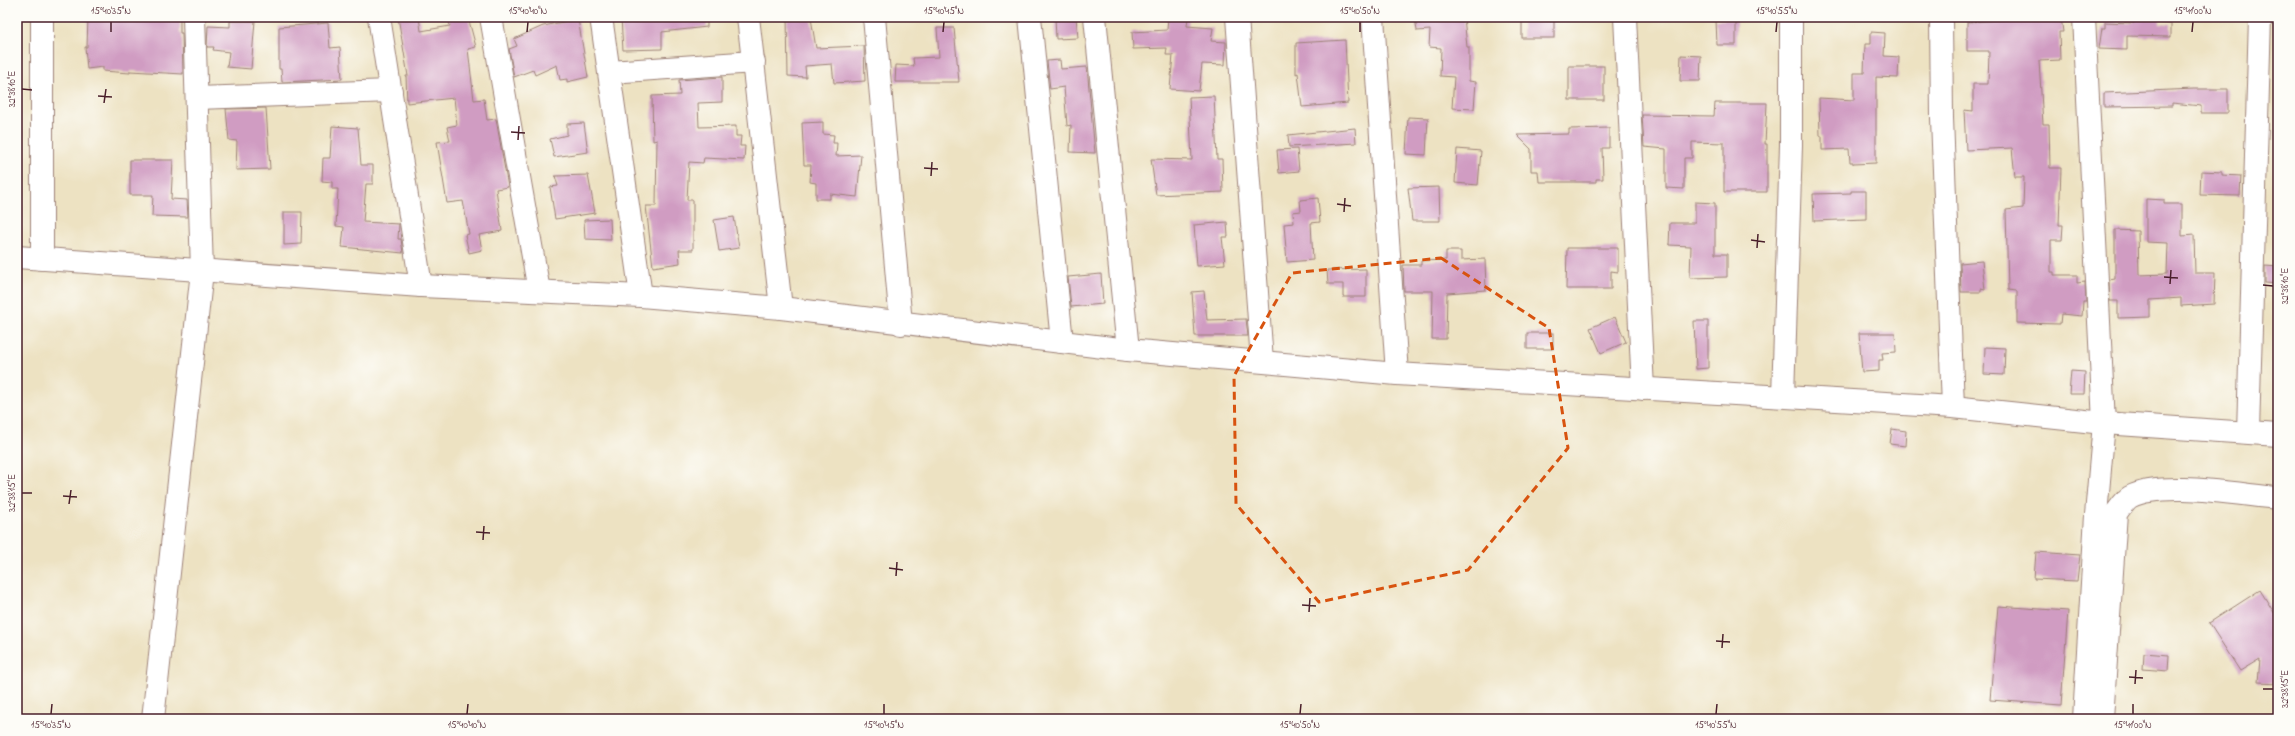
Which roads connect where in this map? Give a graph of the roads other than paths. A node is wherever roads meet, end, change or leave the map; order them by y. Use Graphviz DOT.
graph roads {
  1 [pos="42,17"];
  2 [pos="194,17"];
  3 [pos="379,17"];
  4 [pos="491,17"];
  5 [pos="601,17"];
  6 [pos="748,17"];
  7 [pos="874,17"];
  8 [pos="1030,17"];
  9 [pos="1095,17"];
  10 [pos="1237,17"];
  11 [pos="1373,17"];
  12 [pos="1625,17"];
  13 [pos="1791,17"];
  14 [pos="1941,17"];
  15 [pos="2084,17"];
  16 [pos="2266,28"];
  17 [pos="754,62"];
  18 [pos="610,72"];
  19 [pos="391,91"];
  20 [pos="198,98"];
  21 [pos="17,257"];
  22 [pos="42,259"];
  23 [pos="202,271"];
  24 [pos="420,286"];
  25 [pos="539,291"];
  26 [pos="641,296"];
  27 [pos="781,308"];
  28 [pos="901,324"];
  29 [pos="1062,342"];
  30 [pos="1128,350"];
  31 [pos="1262,361"];
  32 [pos="1397,374"];
  33 [pos="1643,389"];
  34 [pos="1783,396"];
  35 [pos="1953,407"];
  36 [pos="2104,423"];
  37 [pos="2248,432"];
  38 [pos="2278,434"];
  39 [pos="2278,498"];
  40 [pos="153,719"];
  41 [pos="2084,719"];
  42 [pos="2102,719"];
  1 -- 22 [label="street"];
  2 -- 20 [label="street"];
  3 -- 19 [label="street"];
  4 -- 25 [label="street"];
  5 -- 18 [label="street"];
  6 -- 17 [label="street"];
  7 -- 28 [label="street"];
  8 -- 29 [label="street"];
  9 -- 30 [label="street"];
  10 -- 31 [label="street"];
  11 -- 32 [label="street"];
  12 -- 33 [label="street"];
  13 -- 34 [label="street"];
  14 -- 35 [label="street"];
  15 -- 36 [label="street"];
  16 -- 37 [label="street"];
  17 -- 18 [label="street"];
  17 -- 27 [label="street"];
  18 -- 26 [label="street"];
  19 -- 20 [label="street"];
  19 -- 24 [label="street"];
  20 -- 23 [label="street"];
  21 -- 22 [label="street"];
  22 -- 23 [label="street"];
  23 -- 24 [label="street"];
  23 -- 40 [label="street"];
  24 -- 25 [label="street"];
  25 -- 26 [label="street"];
  26 -- 27 [label="street"];
  27 -- 28 [label="street"];
  28 -- 29 [label="street"];
  29 -- 30 [label="street"];
  30 -- 31 [label="street"];
  31 -- 32 [label="street"];
  32 -- 33 [label="street"];
  33 -- 34 [label="street"];
  34 -- 35 [label="street"];
  35 -- 36 [label="street"];
  36 -- 37 [label="street"];
  36 -- 41 [label="street"];
  37 -- 38 [label="street"];
  39 -- 42 [label="street"];
}
